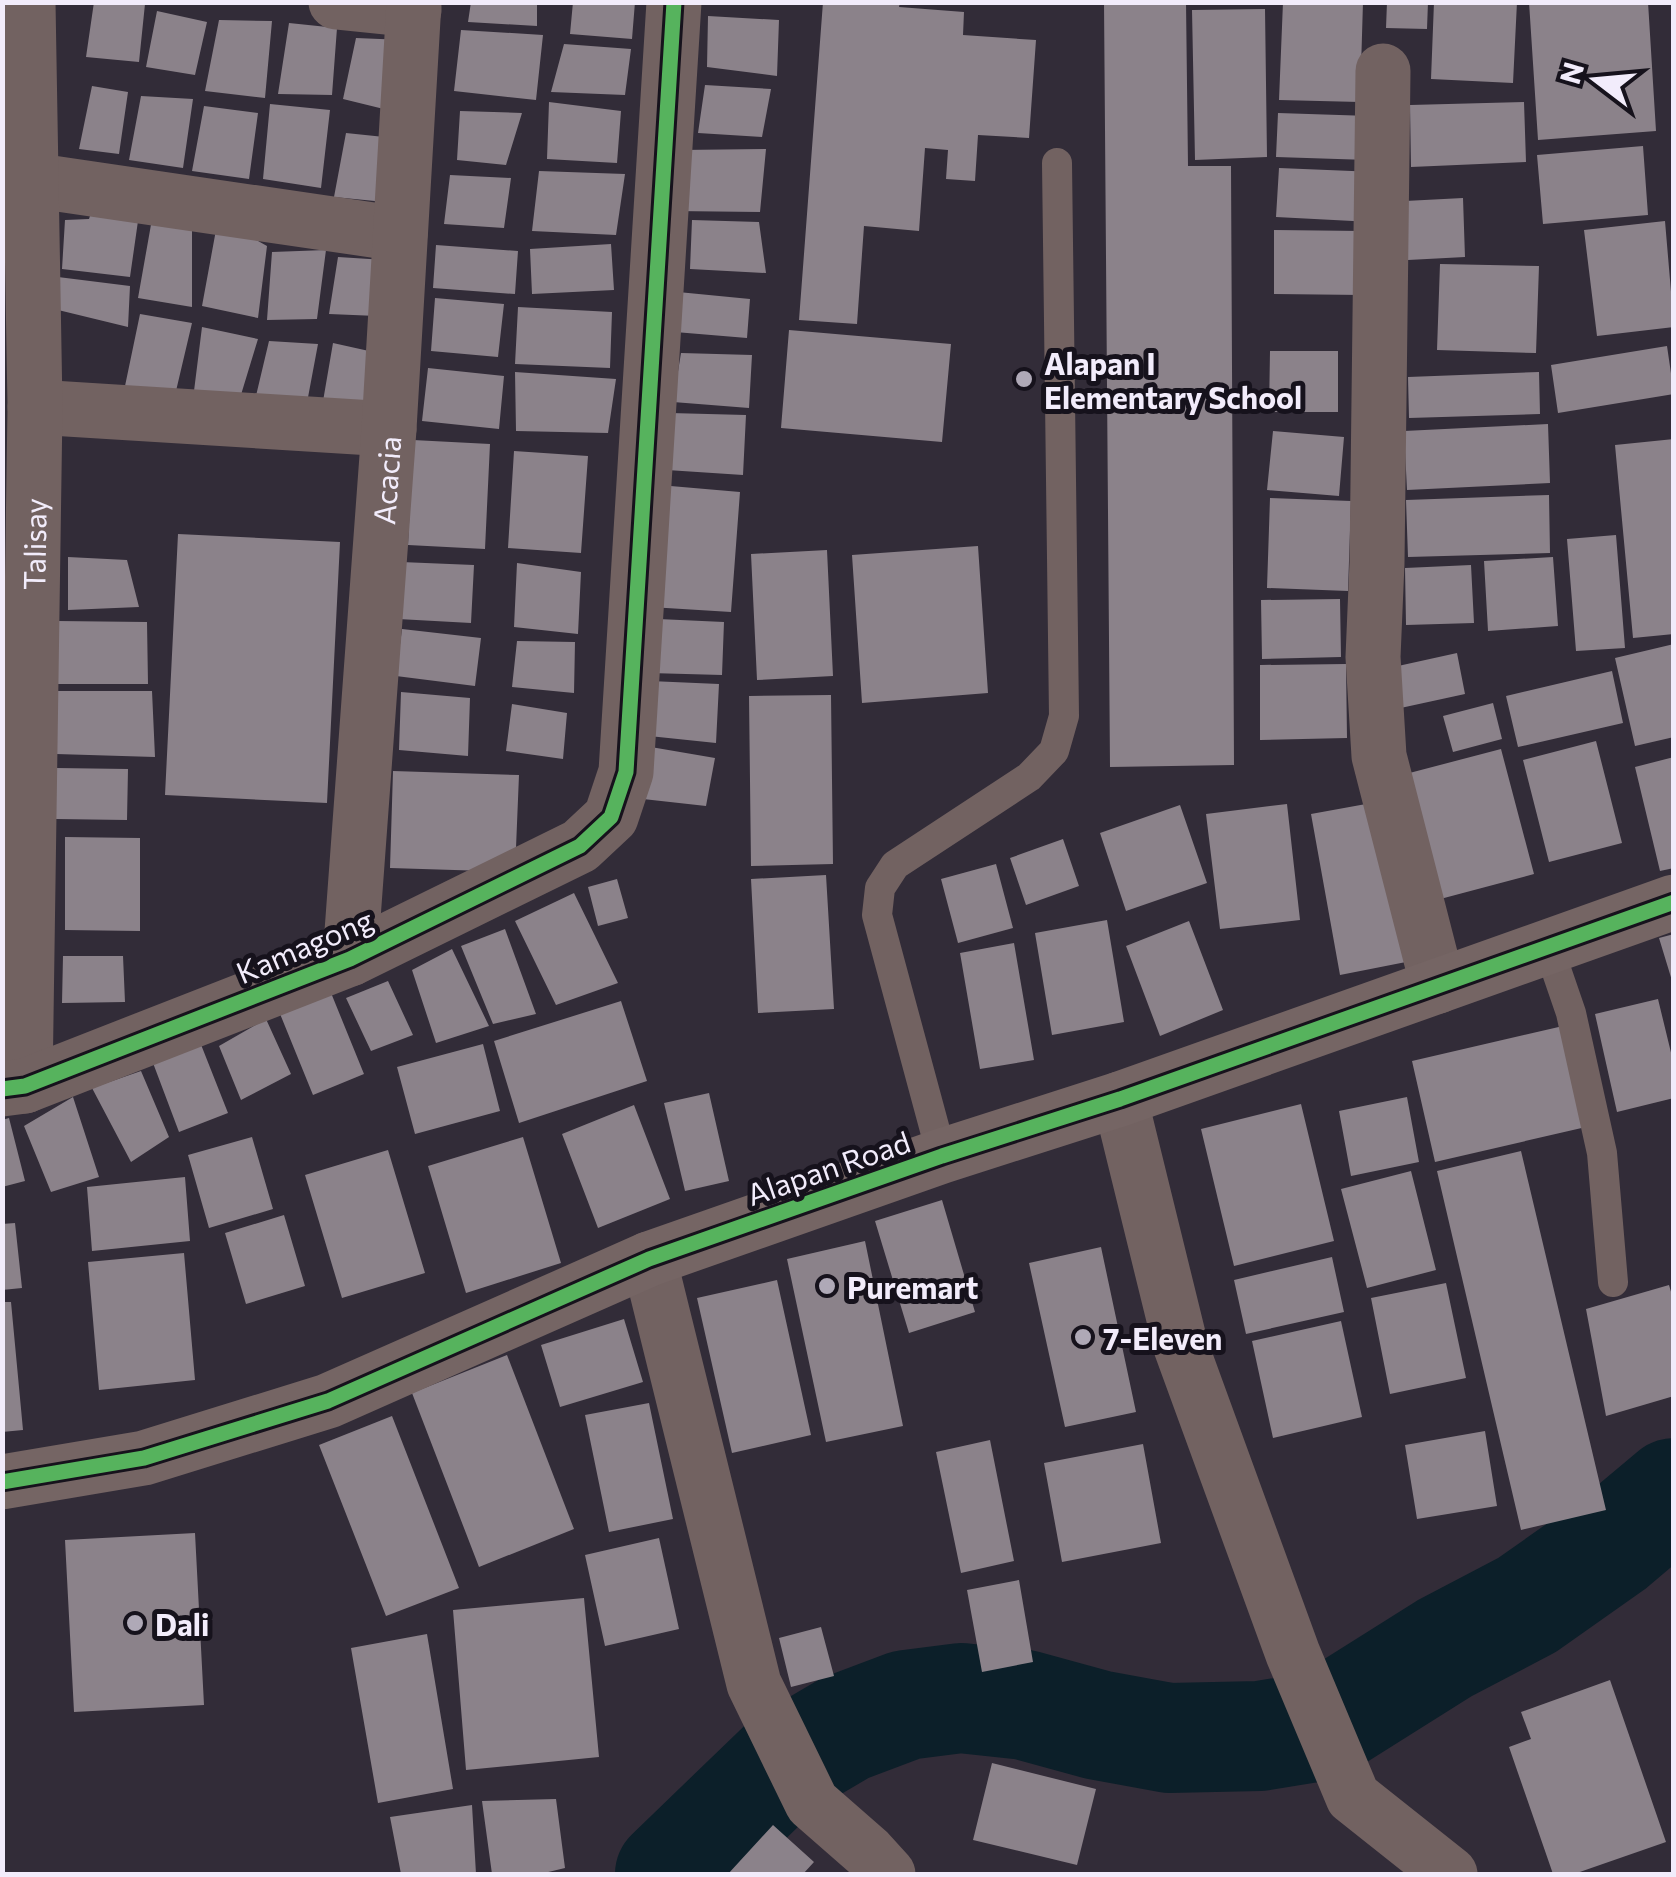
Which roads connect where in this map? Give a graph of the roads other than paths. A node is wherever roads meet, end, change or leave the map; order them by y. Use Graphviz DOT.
graph roads {
  1 [pos="28,2"];
  2 [pos="336,2"];
  3 [pos="674,2"];
  4 [pos="414,6"];
  5 [pos="1383,72"];
  6 [pos="1057,164"];
  7 [pos="31,180"];
  8 [pos="400,234"];
  9 [pos="35,408"];
  10 [pos="389,429"];
  11 [pos="1674,902"];
  12 [pos="1548,946"];
  13 [pos="350,959"];
  14 [pos="1438,986"];
  15 [pos="14,1088"];
  16 [pos="1120,1099"];
  17 [pos="942,1156"];
  18 [pos="649,1260"];
  19 [pos="1612,1282"];
  20 [pos="2,1482"];
  21 [pos="888,1874"];
  22 [pos="1450,1874"];
  1 -- 7 [label="street, Talisay"];
  2 -- 4 [label="street"];
  3 -- 13 [label="street, Kamagong"];
  4 -- 8 [label="street, Acacia"];
  5 -- 14 [label="street"];
  6 -- 17 [label="lane"];
  7 -- 8 [label="street"];
  7 -- 9 [label="street, Talisay"];
  8 -- 10 [label="street, Acacia"];
  9 -- 10 [label="street"];
  9 -- 15 [label="street, Talisay"];
  10 -- 13 [label="street, Acacia"];
  11 -- 12 [label="street, Alapan Road"];
  12 -- 14 [label="street, Alapan Road"];
  12 -- 19 [label="lane"];
  13 -- 15 [label="street, Kamagong"];
  14 -- 16 [label="street, Alapan Road"];
  16 -- 17 [label="street, Alapan Road"];
  16 -- 22 [label="street"];
  17 -- 18 [label="street, Alapan Road"];
  18 -- 20 [label="street, Alapan Road"];
  18 -- 21 [label="street"];
}
